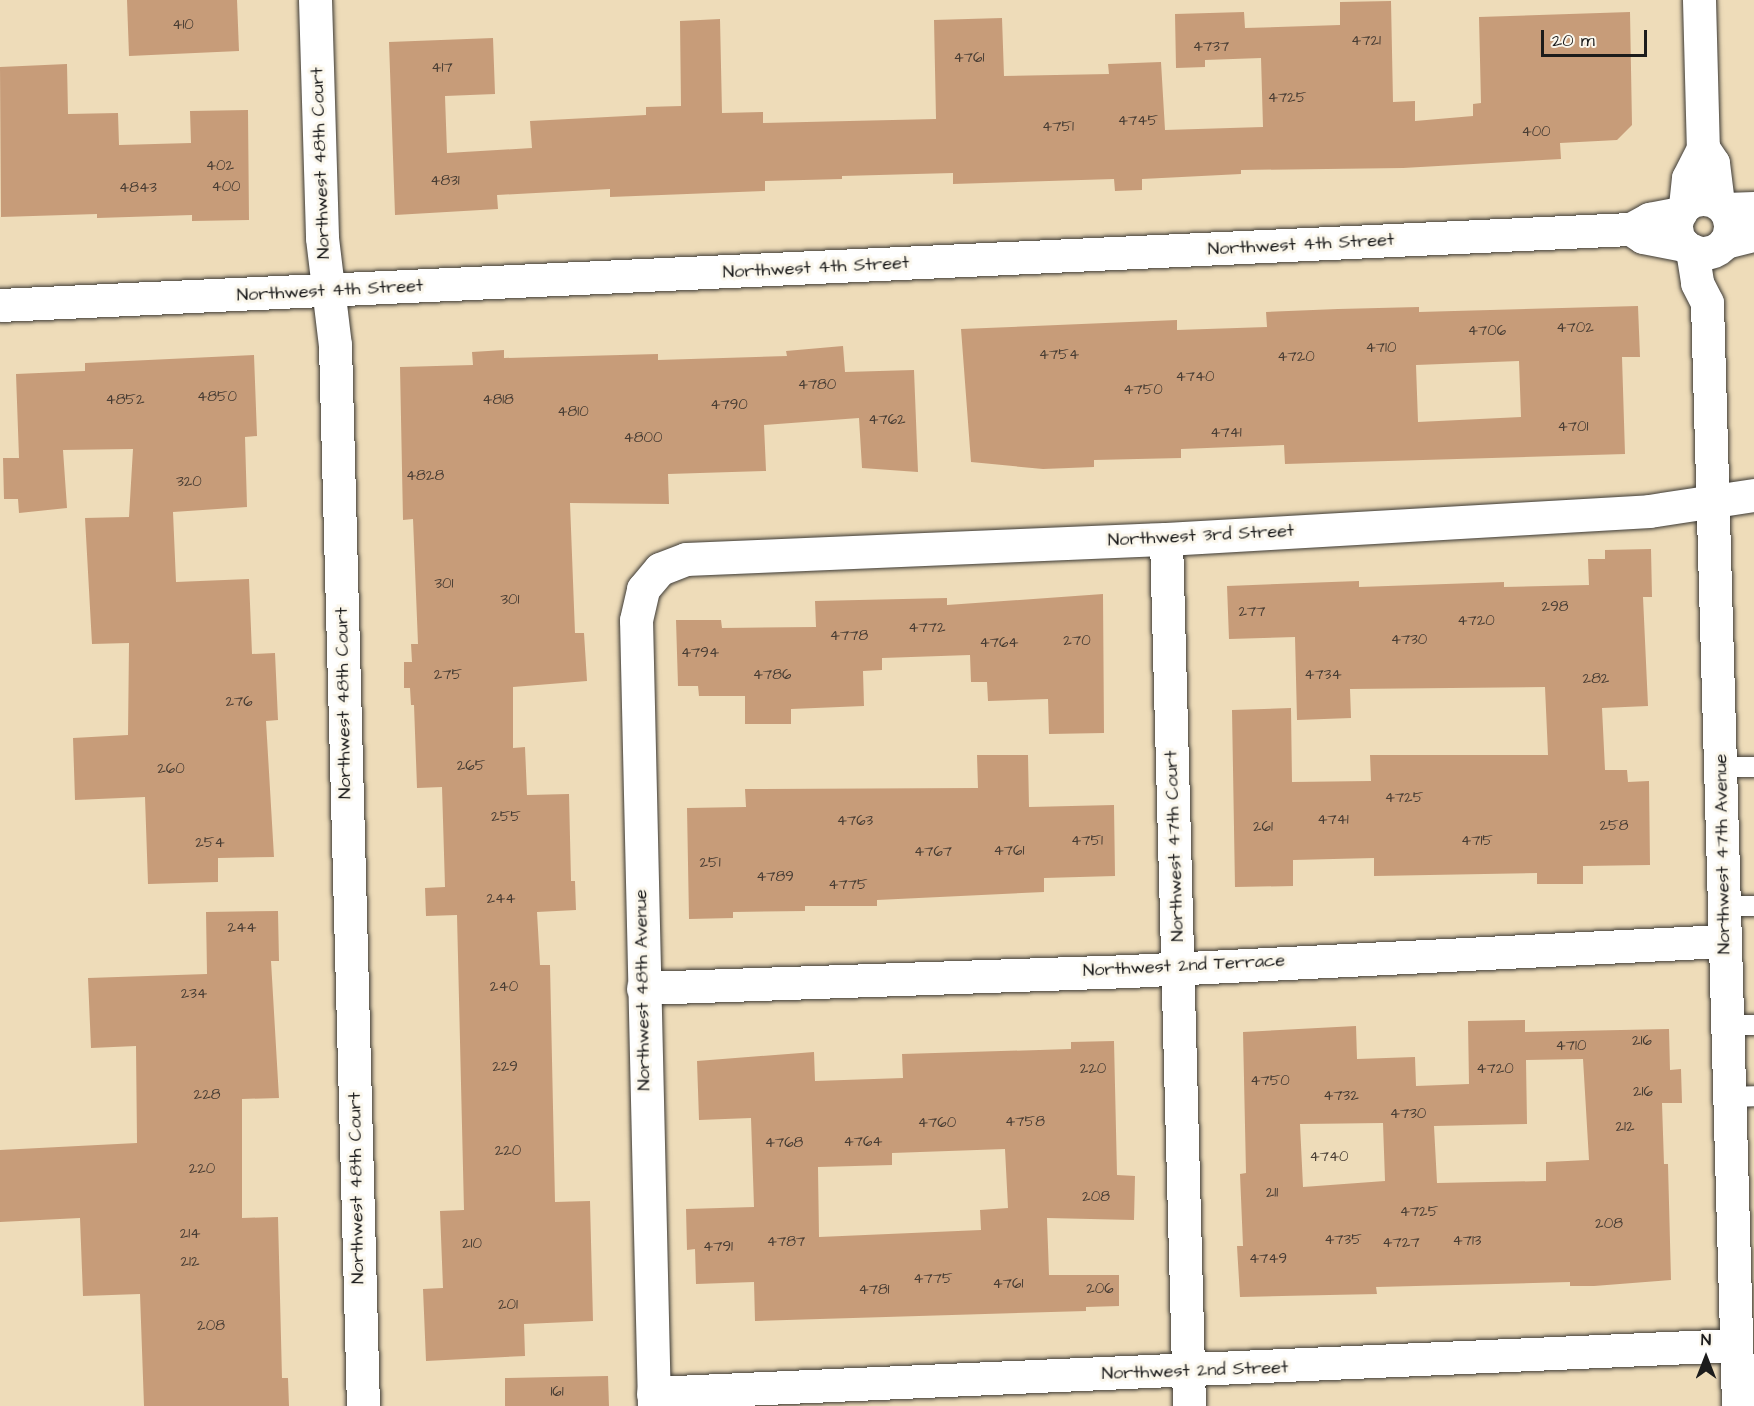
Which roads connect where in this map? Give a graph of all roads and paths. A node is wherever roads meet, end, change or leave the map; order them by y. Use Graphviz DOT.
graph roads {
  1 [pos="315,0"];
  2 [pos="1699,0"];
  3 [pos="1703,148"];
  4 [pos="1732,207"];
  5 [pos="1682,209"];
  6 [pos="1631,229"];
  7 [pos="1715,244"];
  8 [pos="328,291"];
  9 [pos="0,305"];
  10 [pos="1754,495"];
  11 [pos="1714,501"];
  12 [pos="1166,539"];
  13 [pos="651,576"];
  14 [pos="1721,767"];
  15 [pos="1754,767"];
  16 [pos="1739,906"];
  17 [pos="1724,941"];
  18 [pos="1179,967"];
  19 [pos="643,988"];
  20 [pos="1741,1025"];
  21 [pos="1742,1097"];
  22 [pos="1736,1345"];
  23 [pos="1188,1372"];
  24 [pos="654,1399"];
  25 [pos="363,1406"];
  26 [pos="1189,1406"];
  27 [pos="1737,1406"];
  1 -- 8 [label="street, Northwest 48th Court"];
  2 -- 3 [label="street, Northwest 47th Avenue"];
  3 -- 4 [label="street, Northwest 47th Avenue"];
  3 -- 5 [label="street, Northwest 47th Avenue"];
  4 -- 5 [label="street"];
  4 -- 7 [label="street, Northwest 47th Avenue"];
  5 -- 6 [label="street, Northwest 4th Street"];
  5 -- 7 [label="street, Northwest 47th Avenue"];
  6 -- 7 [label="street, Northwest 4th Street"];
  6 -- 8 [label="street, Northwest 4th Street"];
  7 -- 11 [label="street, Northwest 47th Avenue"];
  8 -- 9 [label="street, Northwest 4th Street"];
  8 -- 25 [label="street, Northwest 48th Court"];
  10 -- 11 [label="street, Northwest 3rd Street"];
  11 -- 12 [label="street, Northwest 3rd Street"];
  11 -- 14 [label="street, Northwest 47th Avenue"];
  12 -- 13 [label="street, Northwest 3rd Street"];
  12 -- 18 [label="street, Northwest 47th Court"];
  13 -- 19 [label="street, Northwest 48th Avenue"];
  14 -- 15 [label="lane"];
  14 -- 16 [label="street, Northwest 47th Avenue"];
  16 -- 17 [label="street, Northwest 47th Avenue"];
  17 -- 18 [label="street, Northwest 2nd Terrace"];
  17 -- 20 [label="street, Northwest 47th Avenue"];
  18 -- 19 [label="street, Northwest 2nd Terrace"];
  18 -- 23 [label="street, Northwest 47th Court"];
  19 -- 24 [label="street, Northwest 48th Avenue"];
  20 -- 21 [label="street, Northwest 47th Avenue"];
  21 -- 22 [label="street, Northwest 47th Avenue"];
  22 -- 23 [label="street, Northwest 2nd Street"];
  22 -- 27 [label="street, Northwest 47th Avenue"];
  23 -- 24 [label="street, Northwest 2nd Street"];
  23 -- 26 [label="street, Northwest 47th Court"];
}
